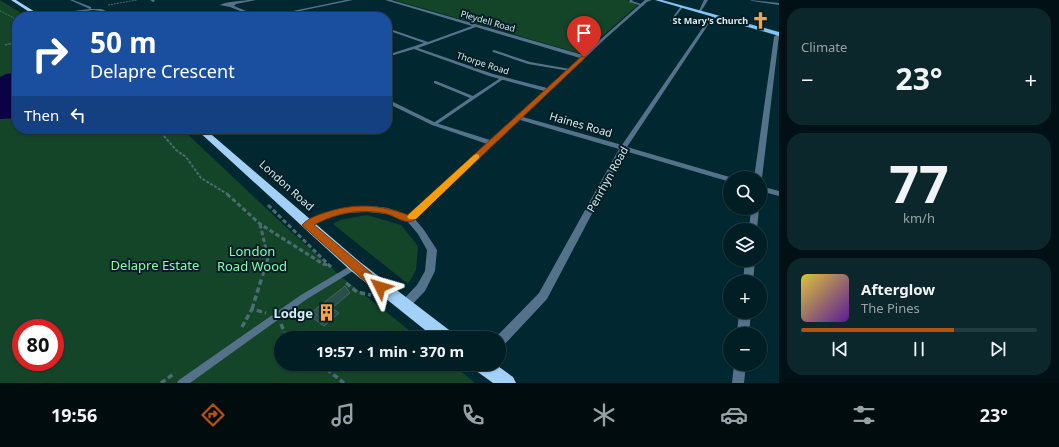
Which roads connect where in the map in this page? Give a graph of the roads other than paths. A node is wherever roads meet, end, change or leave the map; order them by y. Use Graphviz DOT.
graph roads {
  1 [pos="13,0"];
  2 [pos="71,0"];
  3 [pos="254,0"];
  4 [pos="351,0"];
  5 [pos="387,0"];
  6 [pos="632,0"];
  7 [pos="650,0"];
  8 [pos="657,0"];
  9 [pos="706,0"];
  10 [pos="752,0"];
  11 [pos="779,4"];
  12 [pos="643,5"];
  13 [pos="682,7"];
  14 [pos="32,12"];
  15 [pos="67,12"];
  16 [pos="72,12"];
  17 [pos="107,12"];
  18 [pos="250,12"];
  19 [pos="291,12"];
  20 [pos="699,12"];
  21 [pos="715,17"];
  22 [pos="671,20"];
  23 [pos="475,26"];
  24 [pos="392,31"];
  25 [pos="779,34"];
  26 [pos="428,43"];
  27 [pos="414,48"];
  28 [pos="494,51"];
  29 [pos="392,55"];
  30 [pos="584,57"];
  31 [pos="570,70"];
  32 [pos="503,78"];
  33 [pos="435,82"];
  34 [pos="548,90"];
  35 [pos="472,98"];
  36 [pos="392,103"];
  37 [pos="518,117"];
  38 [pos="434,124"];
  39 [pos="206,134"];
  40 [pos="491,143"];
  41 [pos="623,148"];
  42 [pos="759,171"];
  43 [pos="723,177"];
  44 [pos="767,190"];
  45 [pos="779,194"];
  46 [pos="410,219"];
  47 [pos="307,225"];
  48 [pos="355,266"];
  49 [pos="404,306"];
  50 [pos="438,331"];
  51 [pos="506,335"];
  52 [pos="491,371"];
  53 [pos="739,371"];
  54 [pos="182,383"];
  55 [pos="507,383"];
  56 [pos="738,383"];
  1 -- 14 [label="highway"];
  2 -- 15 [label="lane"];
  3 -- 18 [label="street"];
  4 -- 19 [label="street"];
  5 -- 23 [label="street, Pleydell Road"];
  6 -- 12 [label="lane"];
  7 -- 12 [label="street"];
  8 -- 13 [label="main road"];
  9 -- 20 [label="street"];
  10 -- 11 [label="street"];
  12 -- 30 [label="street"];
  13 -- 20 [label="main road"];
  13 -- 22 [label="lane"];
  16 -- 17 [label="lane"];
  20 -- 21 [label="main road"];
  21 -- 25 [label="main road"];
  21 -- 41 [label="street, Penrhyn Road"];
  23 -- 26 [label="street"];
  23 -- 30 [label="street, Pleydell Road"];
  24 -- 26 [label="street"];
  25 -- 42 [label="street"];
  26 -- 27 [label="street"];
  27 -- 29 [label="street"];
  27 -- 32 [label="street, Thorpe Road"];
  28 -- 31 [label="lane"];
  30 -- 31 [label="street"];
  31 -- 34 [label="street"];
  32 -- 34 [label="street, Thorpe Road"];
  32 -- 35 [label="lane"];
  33 -- 35 [label="lane"];
  34 -- 37 [label="street"];
  35 -- 38 [label="lane"];
  36 -- 38 [label="street"];
  37 -- 40 [label="street"];
  37 -- 41 [label="street, Haines Road"];
  38 -- 40 [label="street"];
  39 -- 47 [label="highway, London Road"];
  40 -- 46 [label="street"];
  41 -- 43 [label="street, Haines Road"];
  41 -- 51 [label="street, Penrhyn Road"];
  44 -- 45 [label="street"];
  46 -- 47 [label="street"];
  46 -- 49 [label="street"];
  47 -- 48 [label="highway, London Road"];
  48 -- 49 [label="highway, London Road"];
  48 -- 54 [label="lane"];
  49 -- 50 [label="highway, London Road"];
  52 -- 55 [label="highway"];
  53 -- 56 [label="street"];
}
